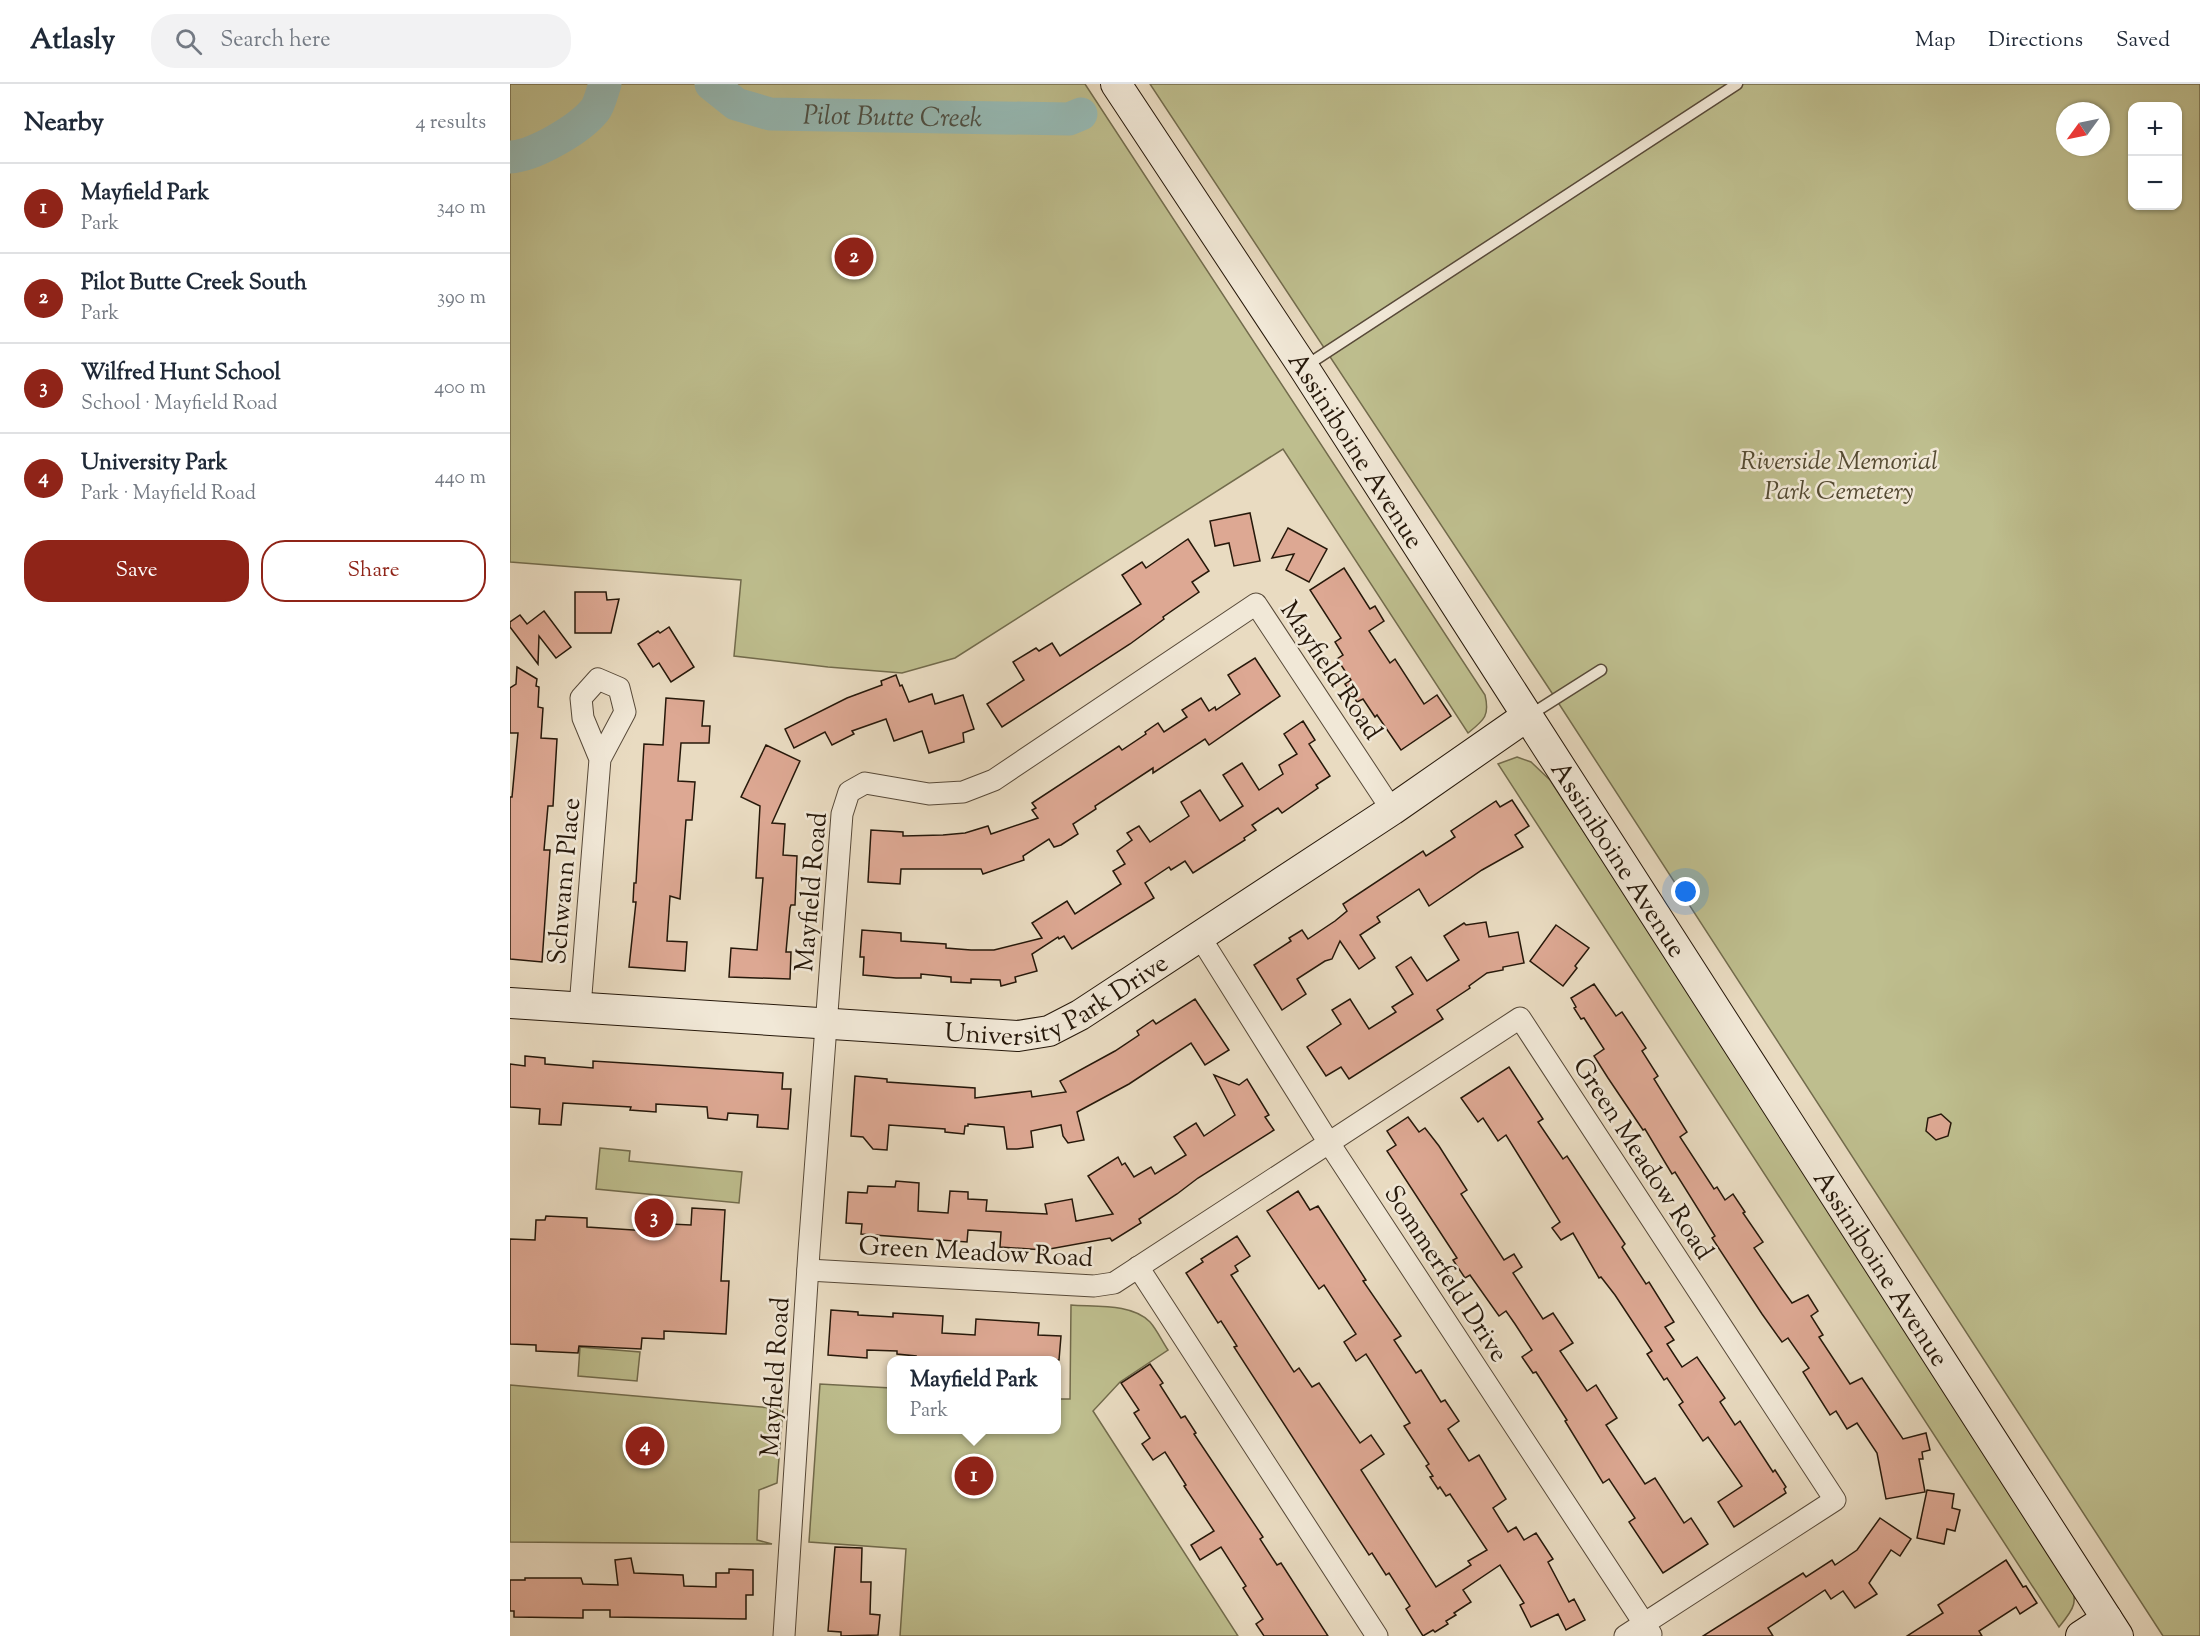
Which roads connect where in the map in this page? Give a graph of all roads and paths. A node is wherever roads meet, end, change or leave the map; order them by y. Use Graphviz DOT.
graph roads {
  1 [pos="1116,84"];
  2 [pos="1737,84"];
  3 [pos="1304,368"];
  4 [pos="1601,670"];
  5 [pos="1527,716"];
  6 [pos="600,759"];
  7 [pos="1392,810"];
  8 [pos="1200,937"];
  9 [pos="510,1003"];
  10 [pos="580,1007"];
  11 [pos="825,1024"];
  12 [pos="1329,1143"];
  13 [pos="1138,1267"];
  14 [pos="808,1270"];
  15 [pos="2113,1628"];
  16 [pos="1649,1630"];
  17 [pos="784,1636"];
  18 [pos="1377,1636"];
  19 [pos="1625,1636"];
  20 [pos="2081,1636"];
  1 -- 3 [label="street, Assiniboine Avenue"];
  2 -- 3 [label="lane"];
  3 -- 5 [label="street, Assiniboine Avenue"];
  4 -- 5 [label="lane"];
  5 -- 7 [label="street, University Park Drive"];
  5 -- 15 [label="street, Assiniboine Avenue"];
  6 -- 10 [label="street, Schwann Place"];
  7 -- 8 [label="street, University Park Drive"];
  7 -- 11 [label="street, Mayfield Road"];
  8 -- 11 [label="street, University Park Drive"];
  8 -- 12 [label="street, Sommerfeld Drive"];
  9 -- 10 [label="street, University Park Drive"];
  10 -- 11 [label="street, University Park Drive"];
  11 -- 14 [label="street, Mayfield Road"];
  12 -- 13 [label="street, Green Meadow Road"];
  12 -- 16 [label="street, Sommerfeld Drive"];
  12 -- 16 [label="street, Green Meadow Road"];
  13 -- 14 [label="street, Green Meadow Road"];
  13 -- 18 [label="street"];
  14 -- 17 [label="street, Mayfield Road"];
  15 -- 20 [label="street"];
  16 -- 19 [label="street, Green Meadow Road"];
}
